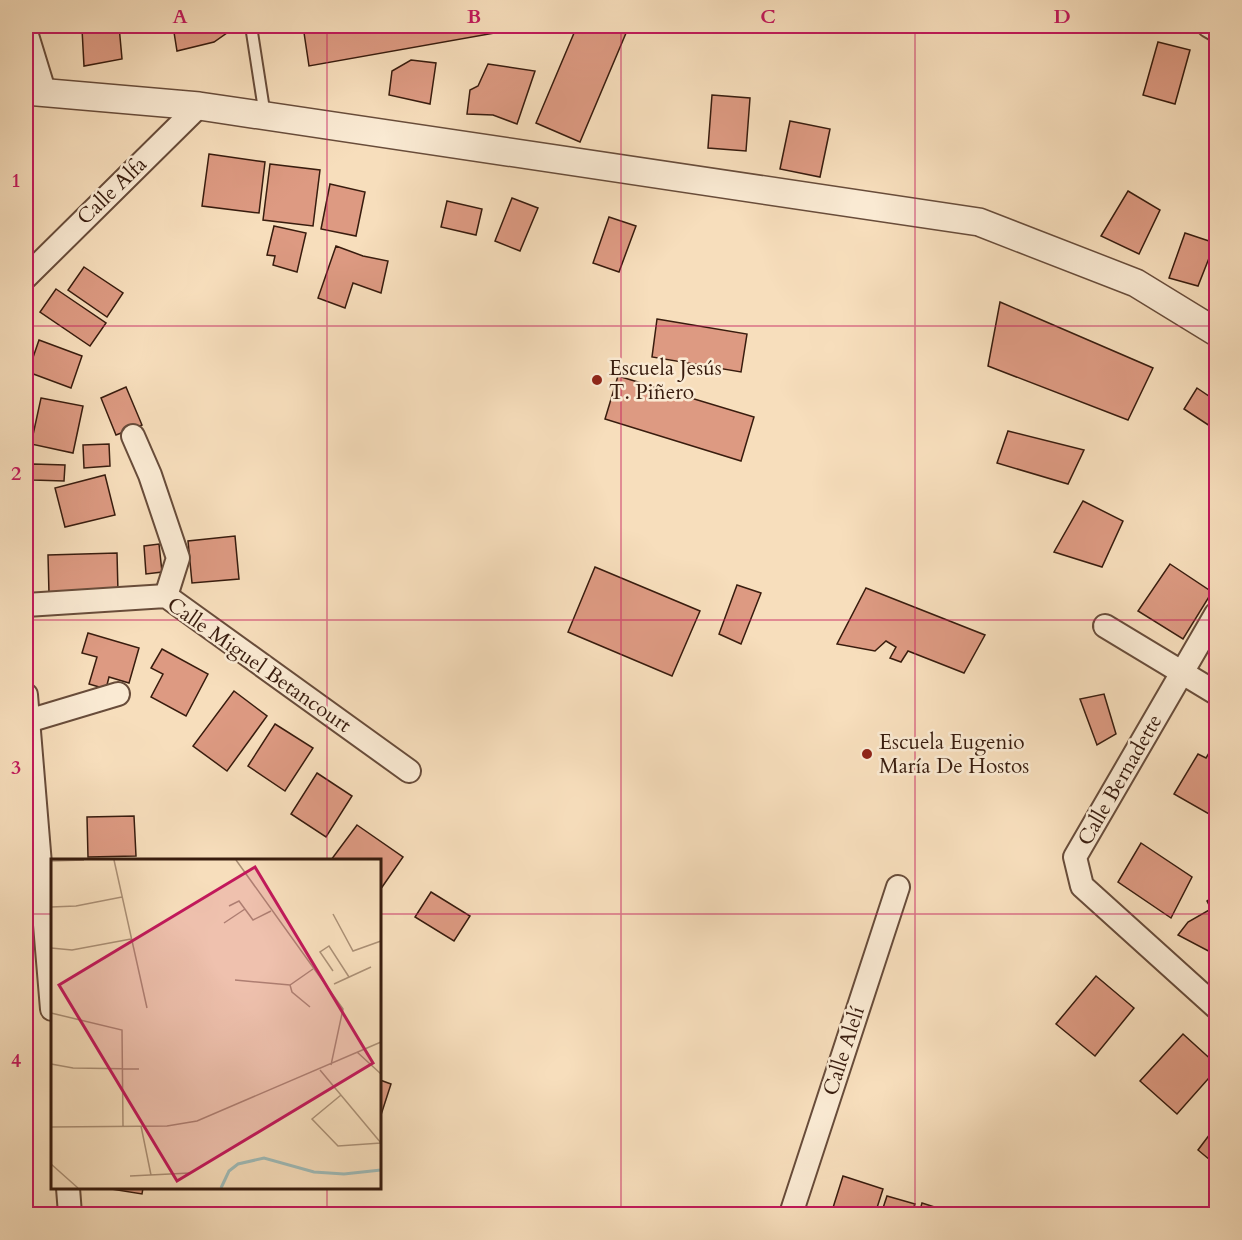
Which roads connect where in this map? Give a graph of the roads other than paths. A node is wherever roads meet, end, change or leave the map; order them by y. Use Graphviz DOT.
graph roads {
  1 [pos="251,26"];
  2 [pos="1209,26"];
  3 [pos="1216,30"];
  4 [pos="26,32"];
  5 [pos="35,92"];
  6 [pos="199,106"];
  7 [pos="265,116"];
  8 [pos="26,277"];
  9 [pos="1216,332"];
  10 [pos="133,436"];
  11 [pos="166,596"];
  12 [pos="26,605"];
  13 [pos="1216,614"];
  14 [pos="1105,626"];
  15 [pos="1182,672"];
  16 [pos="1216,693"];
  17 [pos="118,694"];
  18 [pos="26,695"];
  19 [pos="28,721"];
  20 [pos="409,771"];
  21 [pos="898,887"];
  22 [pos="51,987"];
  23 [pos="1216,1007"];
  24 [pos="68,1189"];
  25 [pos="70,1215"];
  26 [pos="791,1215"];
  1 -- 7 [label="lane"];
  2 -- 3 [label="street"];
  4 -- 5 [label="street"];
  5 -- 6 [label="street"];
  6 -- 7 [label="street"];
  6 -- 8 [label="street, Calle Alfa"];
  7 -- 9 [label="street"];
  10 -- 11 [label="street"];
  11 -- 12 [label="street, Calle Miguel Betancourt"];
  11 -- 20 [label="street, Calle Miguel Betancourt"];
  13 -- 15 [label="street, Calle Bernadette"];
  14 -- 15 [label="street"];
  15 -- 16 [label="street"];
  15 -- 23 [label="street, Calle Bernadette"];
  17 -- 19 [label="street"];
  18 -- 19 [label="street"];
  19 -- 22 [label="street"];
  21 -- 26 [label="street, Calle Alelí"];
  24 -- 25 [label="street"];
}
